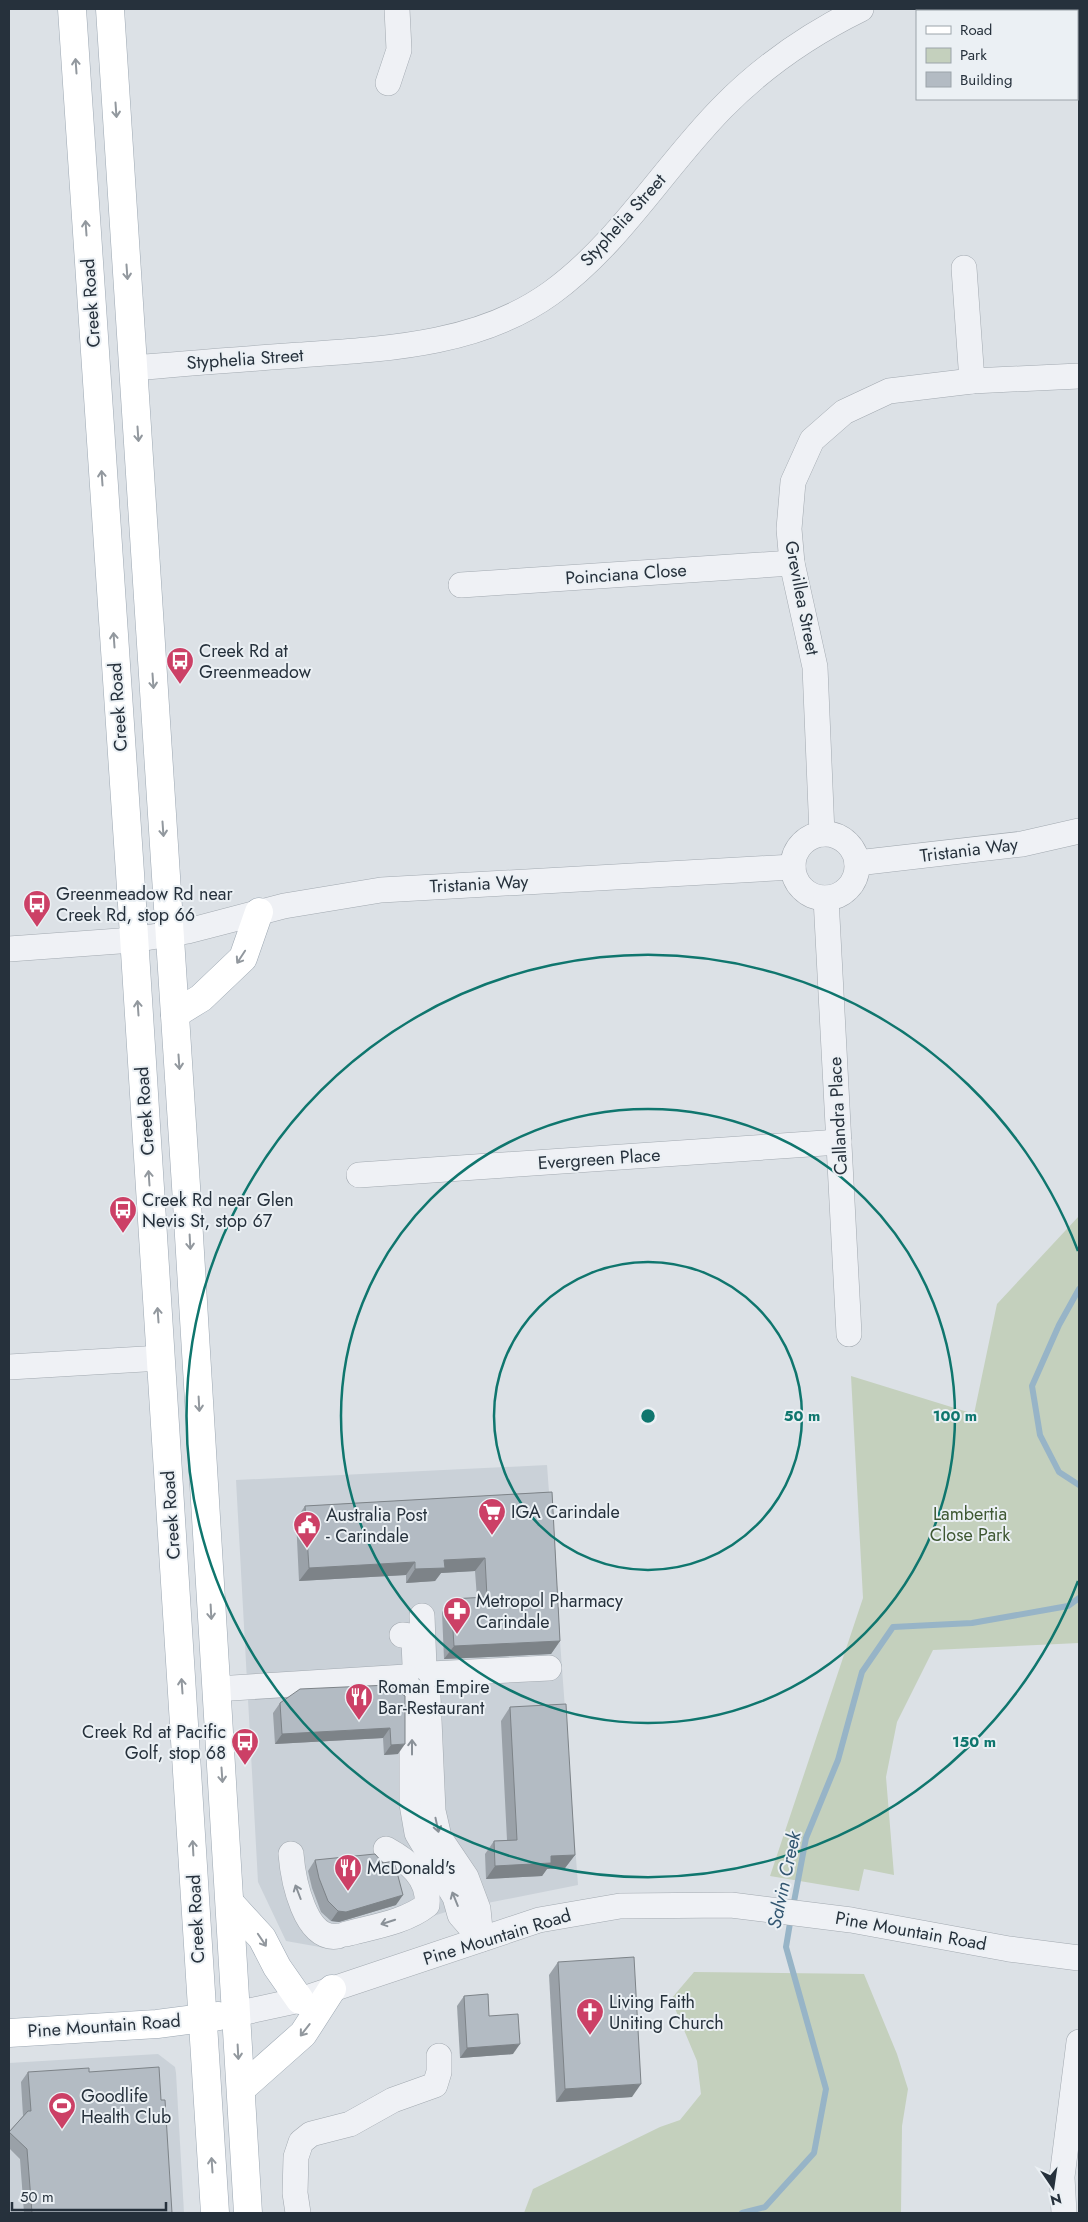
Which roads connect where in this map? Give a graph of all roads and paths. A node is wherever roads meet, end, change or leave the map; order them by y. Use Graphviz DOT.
graph roads {
  1 [pos="72,9"];
  2 [pos="110,9"];
  3 [pos="397,9"];
  4 [pos="848,12"];
  5 [pos="388,83"];
  6 [pos="964,268"];
  7 [pos="134,368"];
  8 [pos="1079,376"];
  9 [pos="972,381"];
  10 [pos="792,563"];
  11 [pos="461,585"];
  12 [pos="1079,831"];
  13 [pos="822,834"];
  14 [pos="857,863"];
  15 [pos="793,868"];
  16 [pos="826,898"];
  17 [pos="260,912"];
  18 [pos="170,934"];
  19 [pos="133,940"];
  20 [pos="9,949"];
  21 [pos="175,1014"];
  22 [pos="840,1142"];
  23 [pos="359,1175"];
  24 [pos="849,1334"];
  25 [pos="161,1358"];
  26 [pos="9,1367"];
  27 [pos="422,1616"];
  28 [pos="402,1634"];
  29 [pos="549,1668"];
  30 [pos="419,1678"];
  31 [pos="216,1689"];
  32 [pos="386,1848"];
  33 [pos="291,1854"];
  34 [pos="230,1903"];
  35 [pos="481,1939"];
  36 [pos="1079,1958"];
  37 [pos="332,1989"];
  38 [pos="300,2000"];
  39 [pos="236,2014"];
  40 [pos="202,2019"];
  41 [pos="9,2033"];
  42 [pos="1079,2042"];
  43 [pos="439,2056"];
  44 [pos="240,2089"];
  45 [pos="1073,2138"];
  46 [pos="215,2213"];
  47 [pos="248,2213"];
  48 [pos="298,2213"];
  49 [pos="1064,2213"];
  19 -- 1 [label="main road, Creek Road, one-way"];
  2 -- 7 [label="main road, Creek Road, one-way"];
  3 -- 5 [label="street"];
  4 -- 7 [label="street, Styphelia Street"];
  6 -- 9 [label="street"];
  7 -- 18 [label="main road, Creek Road, one-way"];
  8 -- 9 [label="street, Grevillea Street"];
  9 -- 10 [label="street, Grevillea Street"];
  10 -- 11 [label="street, Poinciana Close"];
  10 -- 13 [label="street, Grevillea Street"];
  12 -- 14 [label="street, Tristania Way"];
  13 -- 14 [label="street"];
  13 -- 15 [label="street"];
  14 -- 16 [label="street"];
  15 -- 16 [label="street"];
  15 -- 17 [label="street, Tristania Way"];
  16 -- 22 [label="street, Callandra Place"];
  17 -- 18 [label="street, Tristania Way"];
  17 -- 21 [label="main road, one-way"];
  18 -- 19 [label="street, Tristania Way"];
  18 -- 21 [label="main road, Creek Road"];
  19 -- 20 [label="street, Tristania Way"];
  25 -- 19 [label="main road, Creek Road, one-way"];
  21 -- 31 [label="main road, Creek Road, one-way"];
  22 -- 23 [label="street, Evergreen Place"];
  22 -- 24 [label="street, Callandra Place"];
  25 -- 26 [label="street"];
  40 -- 25 [label="main road, Creek Road, one-way"];
  27 -- 30 [label="street"];
  28 -- 30 [label="street"];
  29 -- 30 [label="street"];
  30 -- 31 [label="street"];
  30 -- 35 [label="street, one-way"];
  35 -- 30 [label="street, one-way"];
  31 -- 34 [label="main road, Creek Road, one-way"];
  32 -- 33 [label="street, one-way"];
  34 -- 38 [label="main road, one-way"];
  34 -- 39 [label="main road, Creek Road"];
  35 -- 36 [label="street, Pine Mountain Road"];
  35 -- 37 [label="street, Pine Mountain Road"];
  37 -- 38 [label="street, Pine Mountain Road"];
  37 -- 44 [label="main road, one-way"];
  38 -- 39 [label="street, Pine Mountain Road"];
  39 -- 40 [label="main road, Pine Mountain Road"];
  39 -- 44 [label="main road, Creek Road, one-way"];
  40 -- 41 [label="main road, Pine Mountain Road"];
  46 -- 40 [label="main road, Creek Road, one-way"];
  42 -- 45 [label="street"];
  43 -- 48 [label="street"];
  44 -- 47 [label="main road, Creek Road"];
  45 -- 49 [label="street"];
}
